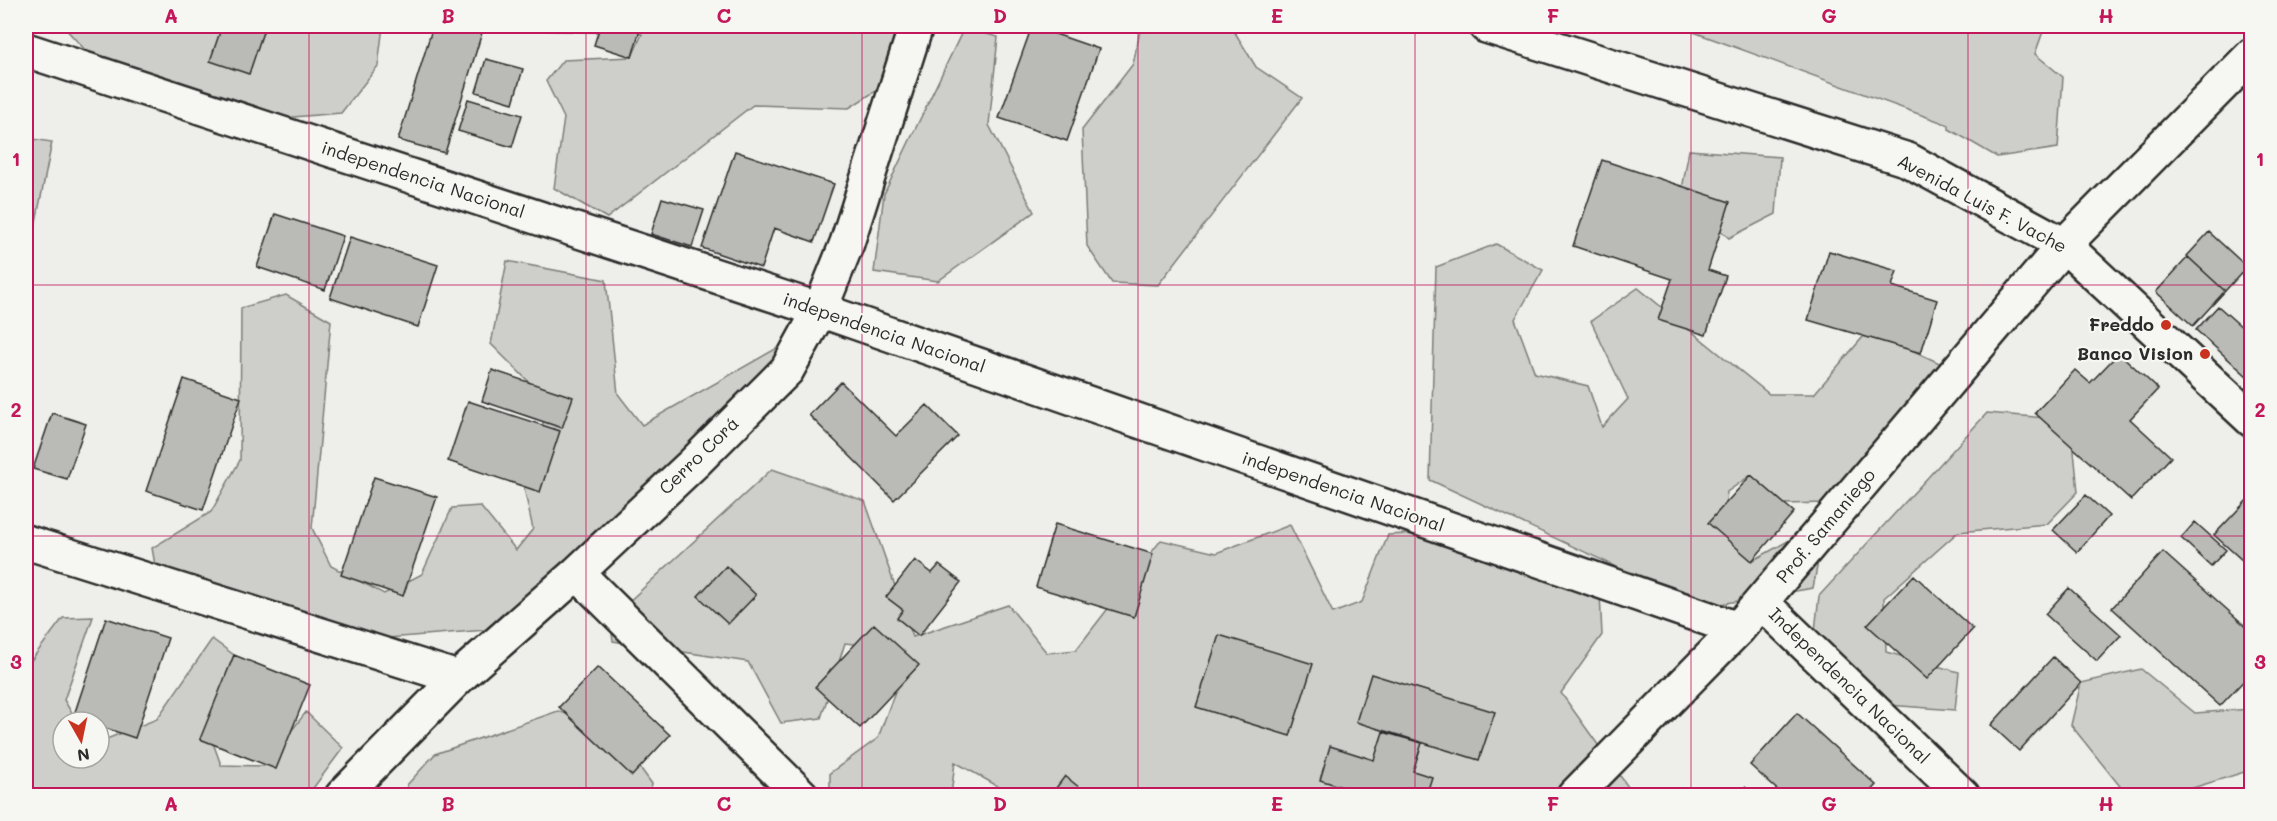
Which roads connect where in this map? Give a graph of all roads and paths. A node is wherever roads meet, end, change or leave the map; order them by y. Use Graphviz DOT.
graph roads {
  1 [pos="916,26"];
  2 [pos="1486,26"];
  3 [pos="26,50"];
  4 [pos="2252,55"];
  5 [pos="2064,245"];
  6 [pos="820,310"];
  7 [pos="2252,420"];
  8 [pos="26,542"];
  9 [pos="576,573"];
  10 [pos="1761,602"];
  11 [pos="1738,629"];
  12 [pos="458,678"];
  13 [pos="342,795"];
  14 [pos="802,795"];
  15 [pos="1574,795"];
  16 [pos="1963,795"];
  1 -- 6 [label="street, Cerro Corá"];
  2 -- 5 [label="street, Avenida Luis F. Vache"];
  3 -- 6 [label="street, independencia Nacional"];
  4 -- 5 [label="street, Prof. Samaniego"];
  5 -- 7 [label="street, Avenida Luis F. Vache"];
  5 -- 10 [label="street, Prof. Samaniego"];
  6 -- 9 [label="street, Cerro Corá"];
  6 -- 11 [label="street, independencia Nacional"];
  8 -- 12 [label="street"];
  9 -- 12 [label="street, Cerro Corá"];
  9 -- 14 [label="street"];
  10 -- 11 [label="street, Prof. Samaniego"];
  10 -- 16 [label="street, Independencia Nacional"];
  11 -- 15 [label="street, Prof. Samaniego"];
  12 -- 13 [label="street, Cerro Corá"];
}
